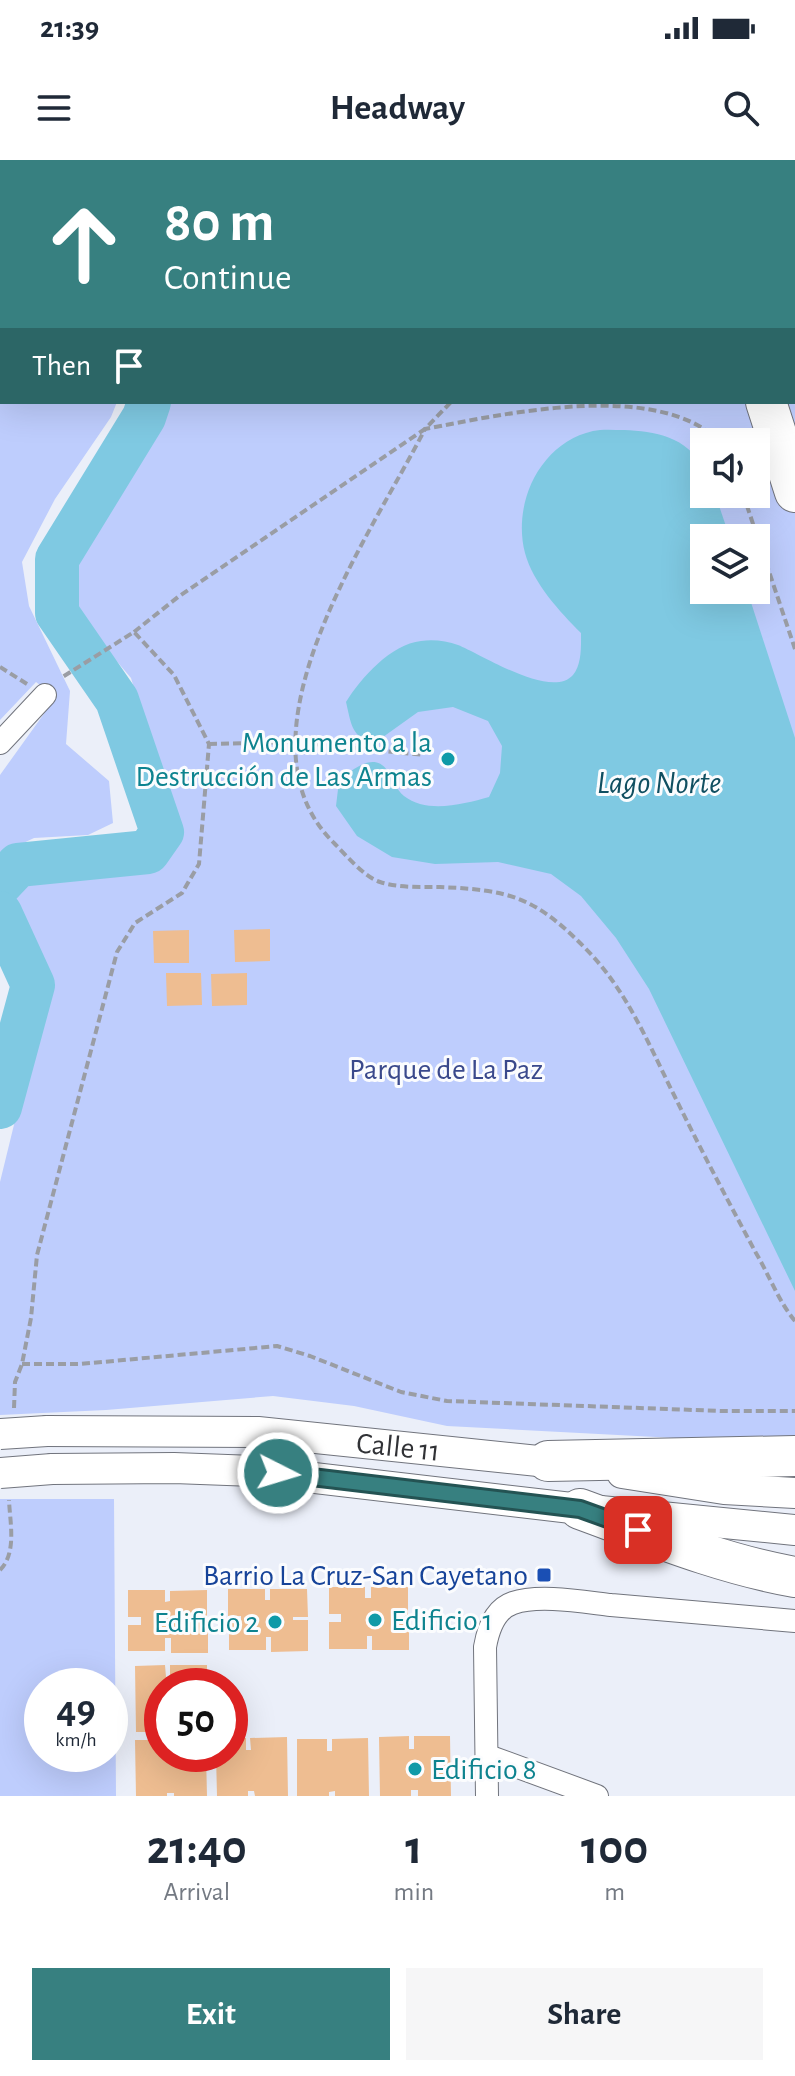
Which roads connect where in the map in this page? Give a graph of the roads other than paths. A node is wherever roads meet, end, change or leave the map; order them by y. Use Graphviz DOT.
graph roads {
  1 [pos="767,404"];
  2 [pos="795,492"];
  3 [pos="50,689"];
  4 [pos="0,743"];
  5 [pos="7,1422"];
  6 [pos="795,1456"];
  7 [pos="548,1461"];
  8 [pos="4,1487"];
  9 [pos="795,1493"];
  10 [pos="580,1509"];
  11 [pos="795,1530"];
  12 [pos="795,1577"];
  13 [pos="795,1621"];
  14 [pos="488,1756"];
  15 [pos="487,1796"];
  16 [pos="597,1796"];
  1 -- 2 [label="highway"];
  3 -- 4 [label="street"];
  5 -- 7 [label="main road, Calle 11, bridge"];
  6 -- 7 [label="highway"];
  7 -- 9 [label="main road, Calle 11"];
  8 -- 10 [label="main road, Calle 11, bridge"];
  10 -- 11 [label="main road, Calle 11"];
  10 -- 12 [label="highway"];
  13 -- 14 [label="street"];
  14 -- 15 [label="street"];
  14 -- 16 [label="street"];
}
